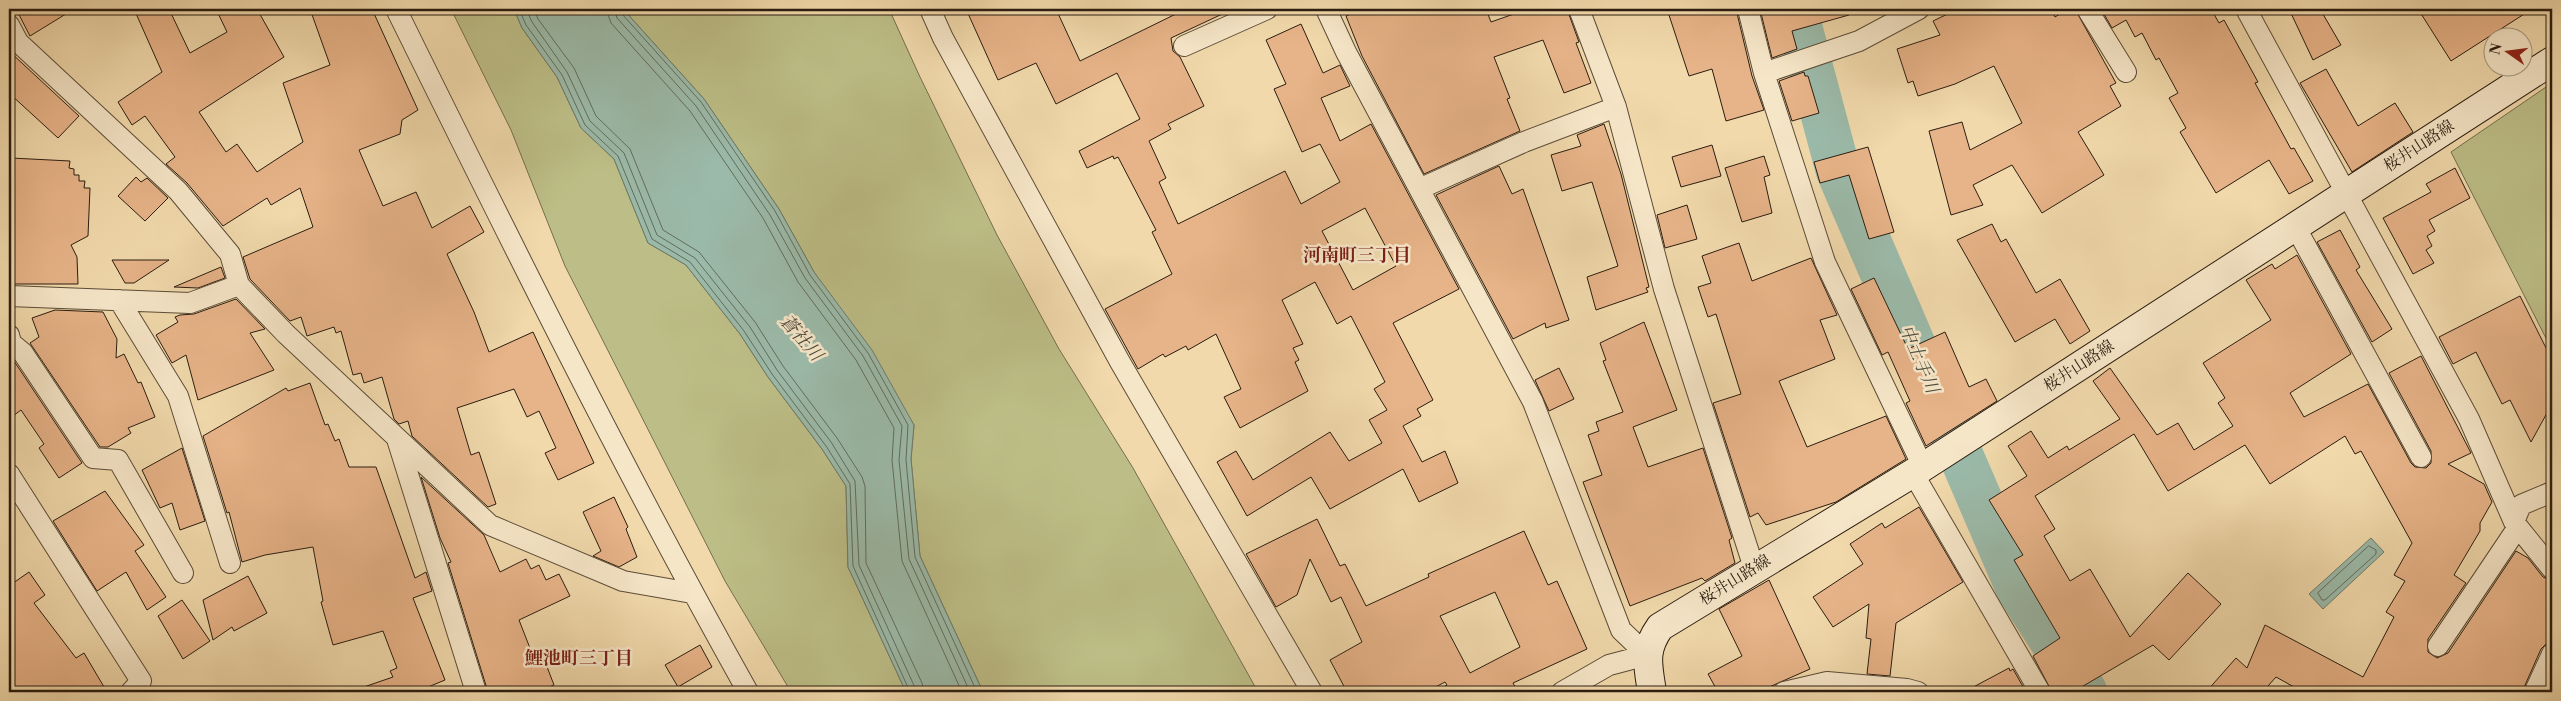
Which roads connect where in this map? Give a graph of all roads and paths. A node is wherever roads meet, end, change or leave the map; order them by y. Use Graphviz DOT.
graph roads {
  1 [pos="396,9"];
  2 [pos="930,9"];
  3 [pos="1267,9"];
  4 [pos="1326,9"];
  5 [pos="1579,9"];
  6 [pos="1748,9"];
  7 [pos="1919,9"];
  8 [pos="2087,9"];
  9 [pos="2246,9"];
  10 [pos="9,25"];
  11 [pos="1184,46"];
  12 [pos="2552,61"];
  13 [pos="2126,72"];
  14 [pos="1765,73"];
  15 [pos="1616,107"];
  16 [pos="1419,189"];
  17 [pos="2347,193"];
  18 [pos="2295,226"];
  19 [pos="239,285"];
  20 [pos="9,296"];
  21 [pos="119,300"];
  22 [pos="9,335"];
  23 [pos="396,437"];
  24 [pos="2421,458"];
  25 [pos="1918,470"];
  26 [pos="9,474"];
  27 [pos="2552,492"];
  28 [pos="2516,524"];
  29 [pos="230,563"];
  30 [pos="1754,568"];
  31 [pos="2552,569"];
  32 [pos="183,574"];
  33 [pos="692,593"];
  34 [pos="2438,646"];
  35 [pos="2552,654"];
  36 [pos="1647,655"];
  37 [pos="1824,688"];
  38 [pos="131,692"];
  39 [pos="476,692"];
  40 [pos="748,692"];
  41 [pos="1312,692"];
  42 [pos="1562,692"];
  43 [pos="1652,692"];
  44 [pos="1784,692"];
  45 [pos="1918,692"];
  46 [pos="2040,692"];
  47 [pos="2535,692"];
  1 -- 33 [label="street"];
  2 -- 41 [label="street"];
  3 -- 11 [label="street"];
  4 -- 16 [label="street"];
  5 -- 15 [label="street"];
  6 -- 14 [label="street"];
  7 -- 14 [label="street"];
  8 -- 13 [label="street"];
  9 -- 17 [label="street"];
  10 -- 19 [label="street"];
  12 -- 17 [label="main road, 桜井山路線"];
  14 -- 25 [label="street"];
  15 -- 16 [label="street"];
  15 -- 30 [label="street"];
  16 -- 36 [label="street"];
  17 -- 18 [label="main road, 桜井山路線"];
  17 -- 28 [label="street"];
  18 -- 24 [label="street"];
  18 -- 25 [label="main road, 桜井山路線"];
  19 -- 21 [label="street"];
  19 -- 23 [label="street"];
  20 -- 21 [label="street"];
  21 -- 29 [label="street"];
  22 -- 32 [label="street"];
  23 -- 33 [label="street"];
  23 -- 39 [label="street"];
  25 -- 30 [label="main road, 桜井山路線"];
  25 -- 46 [label="street"];
  26 -- 38 [label="street"];
  27 -- 28 [label="street"];
  28 -- 31 [label="street"];
  28 -- 34 [label="street"];
  30 -- 36 [label="main road, 桜井山路線"];
  33 -- 40 [label="street"];
  35 -- 47 [label="street"];
  36 -- 42 [label="street"];
  36 -- 43 [label="main road, 桜井山路線"];
  37 -- 44 [label="street"];
  37 -- 45 [label="street"];
}
